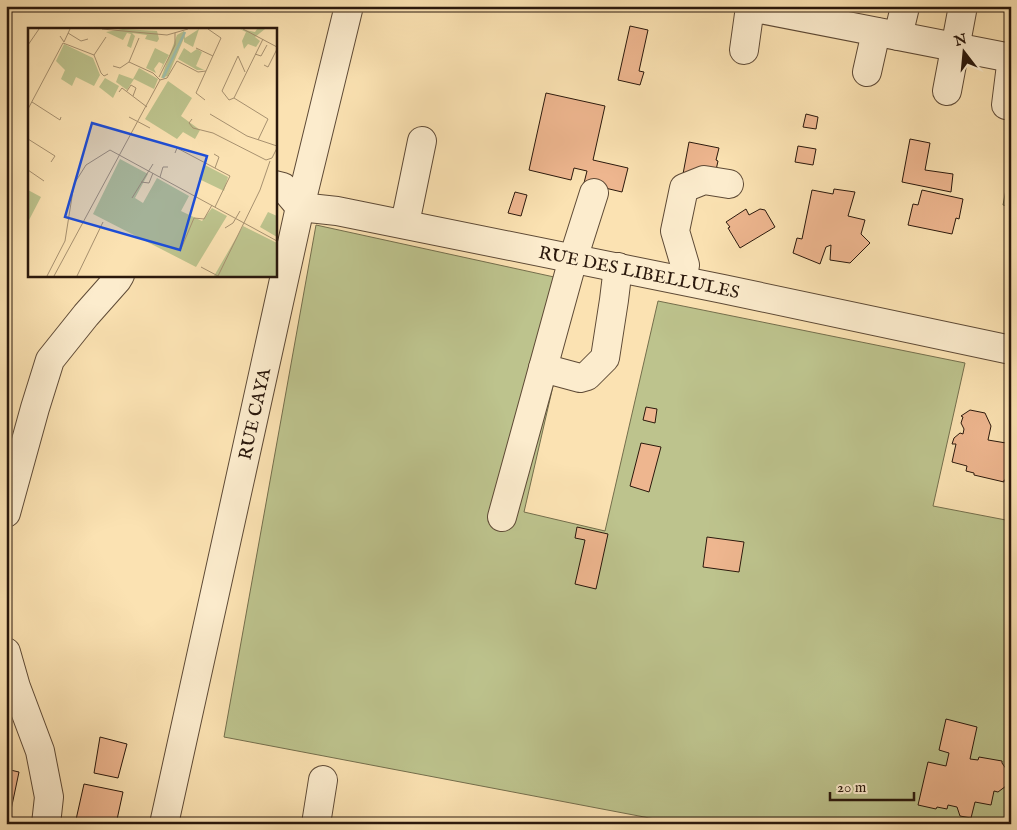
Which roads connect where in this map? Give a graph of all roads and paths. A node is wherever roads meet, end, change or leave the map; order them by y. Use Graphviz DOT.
graph roads {
  1 [pos="349,6"];
  2 [pos="963,6"];
  3 [pos="905,7"];
  4 [pos="768,9"];
  5 [pos="848,16"];
  6 [pos="887,34"];
  7 [pos="955,47"];
  8 [pos="744,50"];
  9 [pos="1011,58"];
  10 [pos="1011,65"];
  11 [pos="867,72"];
  12 [pos="947,91"];
  13 [pos="1006,105"];
  14 [pos="422,141"];
  15 [pos="729,184"];
  16 [pos="276,185"];
  17 [pos="594,193"];
  18 [pos="300,207"];
  19 [pos="404,224"];
  20 [pos="573,259"];
  21 [pos="618,267"];
  22 [pos="119,276"];
  23 [pos="682,280"];
  24 [pos="1011,350"];
  25 [pos="543,368"];
  26 [pos="6,514"];
  27 [pos="502,517"];
  28 [pos="6,652"];
  29 [pos="323,780"];
  30 [pos="46,824"];
  31 [pos="164,824"];
  32 [pos="316,824"];
  1 -- 18 [label="street, RUE CAYA"];
  2 -- 7 [label="street"];
  3 -- 6 [label="street"];
  4 -- 5 [label="street"];
  4 -- 8 [label="street"];
  5 -- 6 [label="street"];
  6 -- 7 [label="street"];
  6 -- 11 [label="street"];
  7 -- 9 [label="street"];
  7 -- 12 [label="street"];
  10 -- 13 [label="street"];
  14 -- 19 [label="street"];
  15 -- 23 [label="street"];
  16 -- 18 [label="street"];
  17 -- 20 [label="street"];
  18 -- 19 [label="street, RUE DES LIBELLULES"];
  18 -- 31 [label="street, RUE CAYA"];
  19 -- 20 [label="street, RUE DES LIBELLULES"];
  20 -- 21 [label="street, RUE DES LIBELLULES"];
  20 -- 25 [label="street"];
  21 -- 23 [label="street, RUE DES LIBELLULES"];
  21 -- 25 [label="street"];
  22 -- 26 [label="street"];
  23 -- 24 [label="street, RUE DES LIBELLULES"];
  25 -- 27 [label="street"];
  28 -- 30 [label="street"];
  29 -- 32 [label="street"];
}
